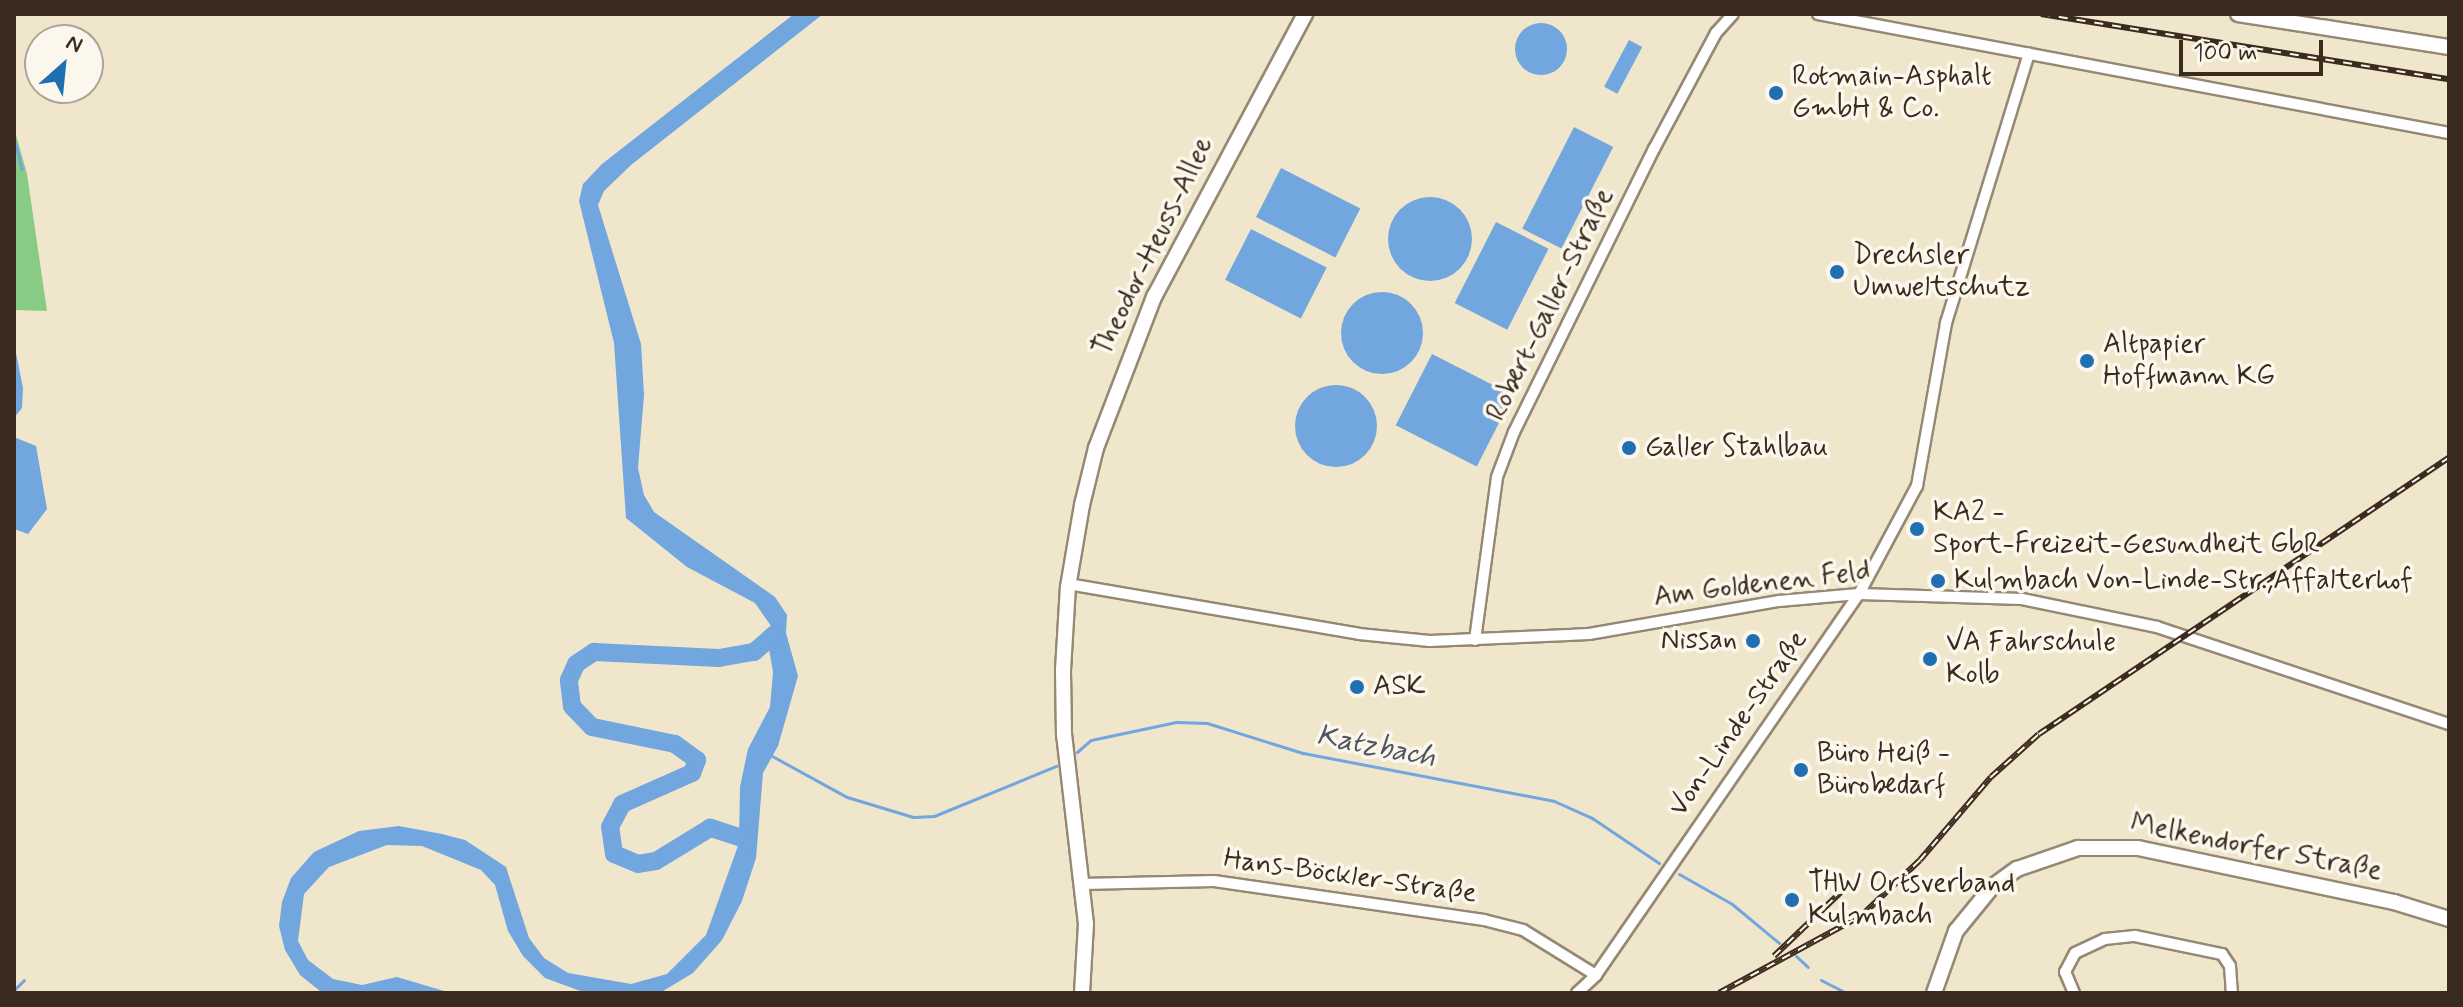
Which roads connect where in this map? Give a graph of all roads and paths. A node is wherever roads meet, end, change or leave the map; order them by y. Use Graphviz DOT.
graph roads {
  1 [pos="1305,14"];
  2 [pos="1733,14"];
  3 [pos="1818,14"];
  4 [pos="2238,14"];
  5 [pos="2449,47"];
  6 [pos="2029,53"];
  7 [pos="2449,133"];
  8 [pos="1068,584"];
  9 [pos="1859,594"];
  10 [pos="1475,640"];
  11 [pos="2449,724"];
  12 [pos="1082,884"];
  13 [pos="2449,919"];
  14 [pos="1596,975"];
  15 [pos="1082,993"];
  16 [pos="1577,993"];
  17 [pos="1934,993"];
  18 [pos="2074,993"];
  19 [pos="2232,993"];
  1 -- 8 [label="main road, Theodor-Heuss-Allee"];
  2 -- 10 [label="street, Robert-Galler-Straße"];
  3 -- 6 [label="street"];
  4 -- 5 [label="main road"];
  6 -- 7 [label="street"];
  6 -- 9 [label="street, Von-Linde-Straße"];
  8 -- 10 [label="street, Am Goldenen Feld"];
  8 -- 12 [label="main road, Theodor-Heuss-Allee"];
  9 -- 10 [label="street, Am Goldenen Feld"];
  9 -- 11 [label="street, Am Goldenen Feld"];
  9 -- 14 [label="street, Von-Linde-Straße"];
  12 -- 14 [label="street, Hans-Böckler-Straße"];
  12 -- 15 [label="main road, Theodor-Heuss-Allee"];
  13 -- 17 [label="main road, Melkendorfer Straße"];
  14 -- 16 [label="street, Von-Linde-Straße"];
  18 -- 19 [label="street"];
}
